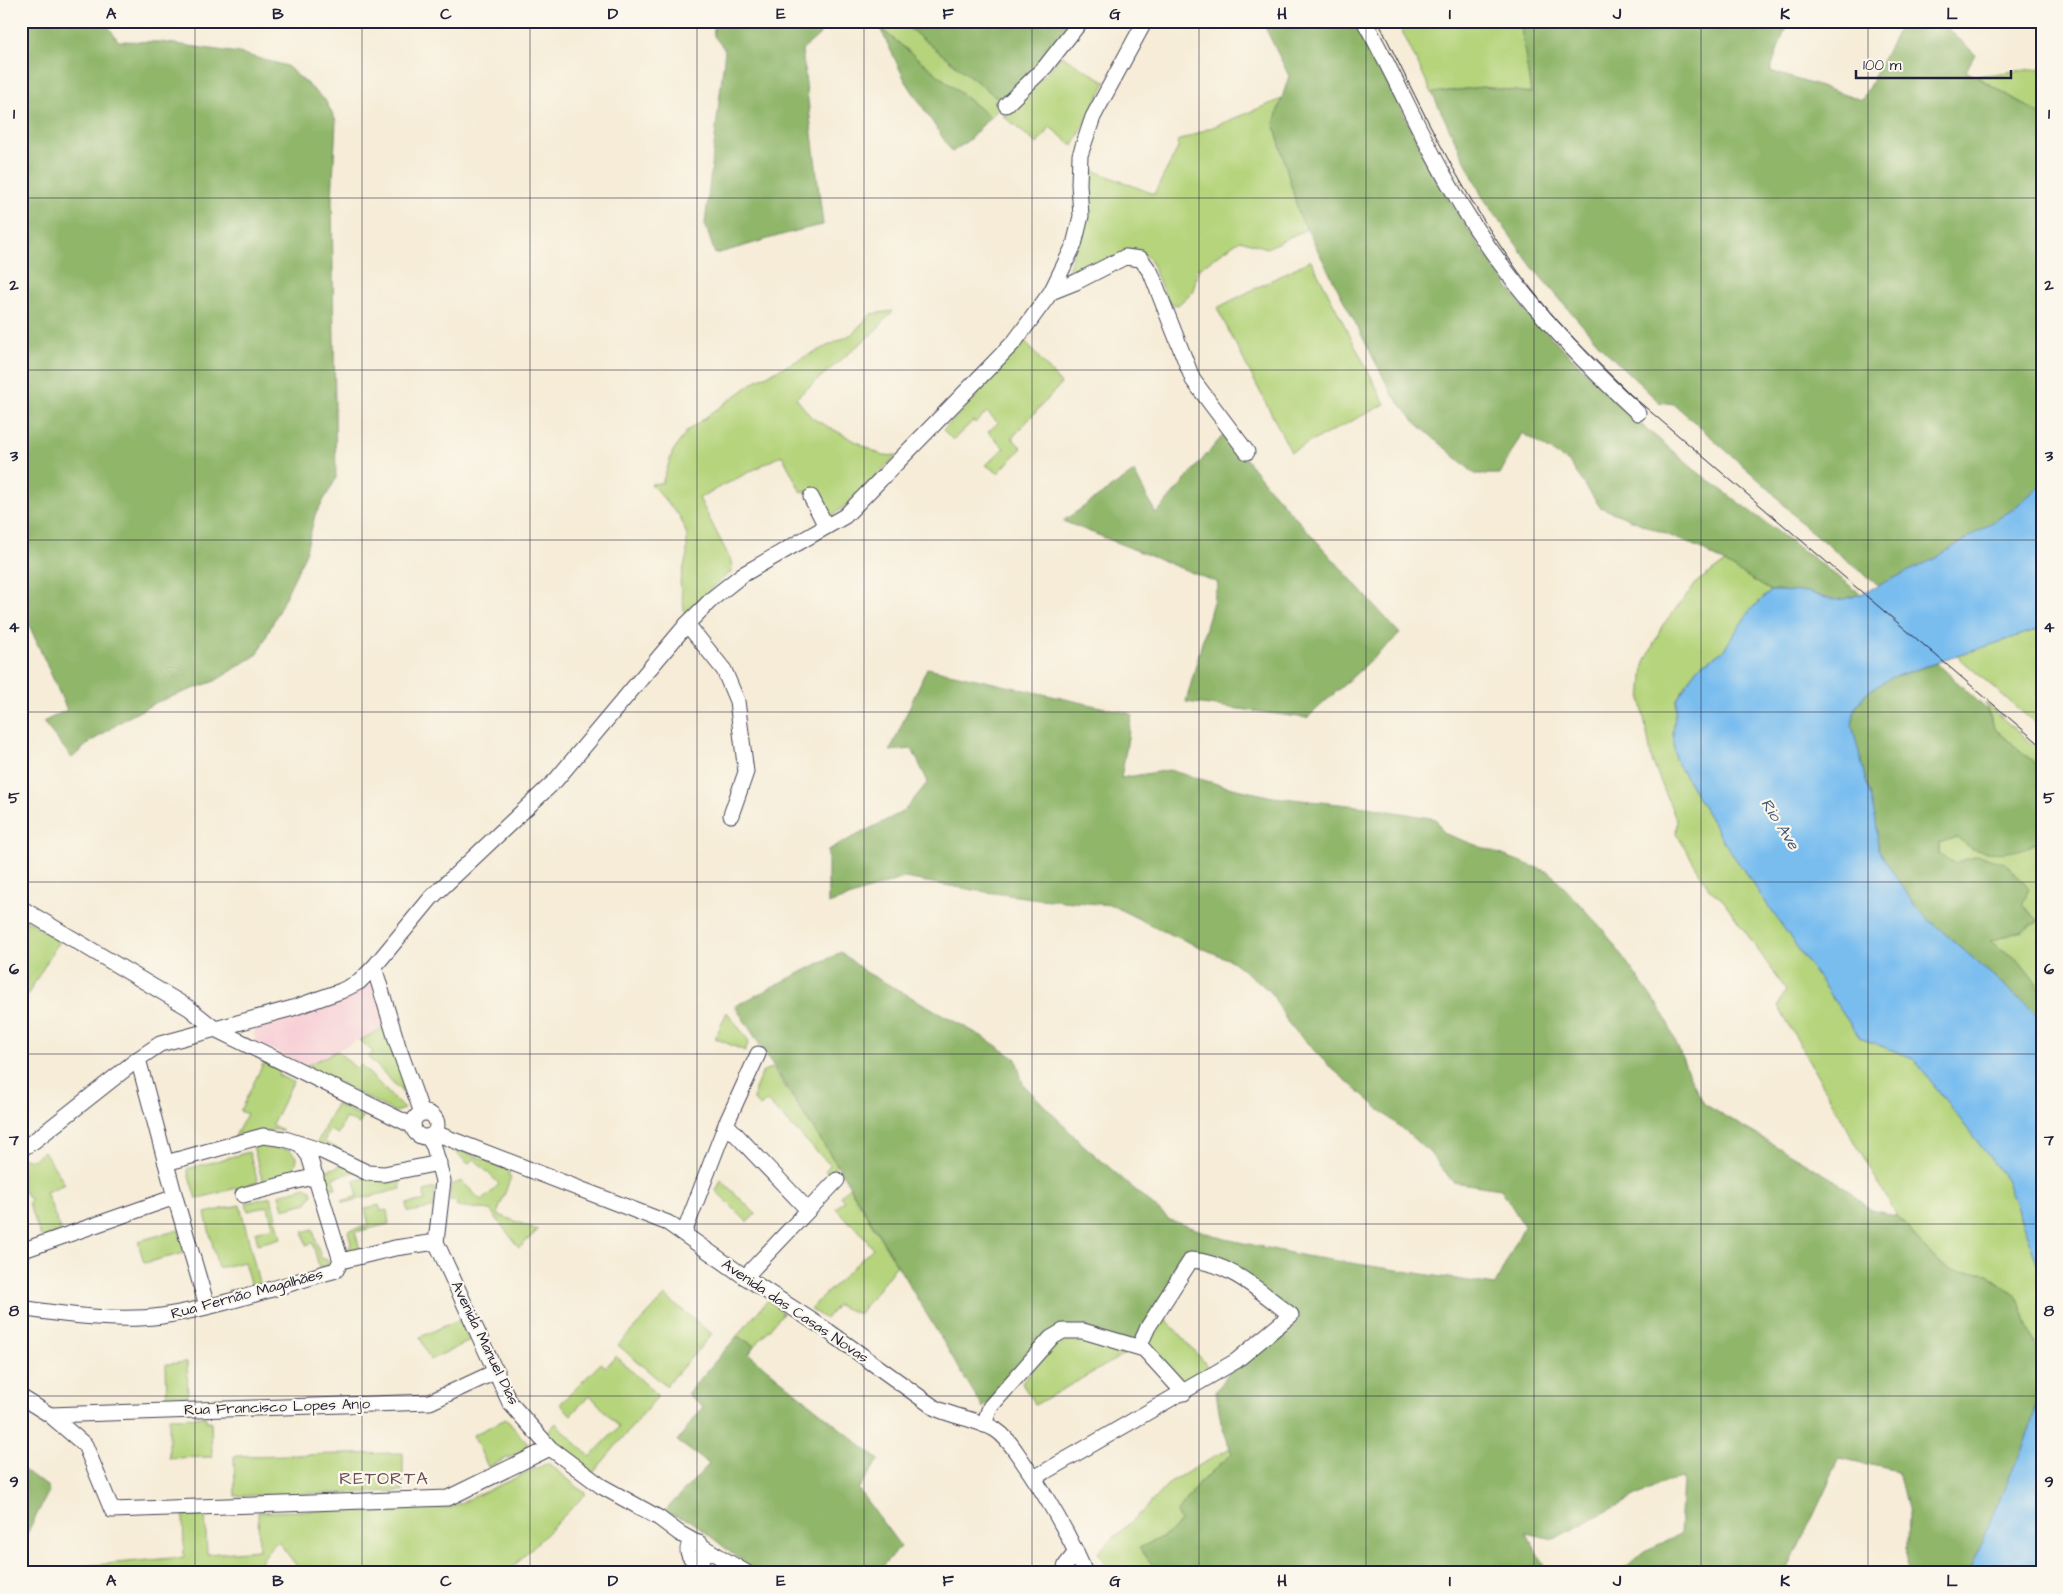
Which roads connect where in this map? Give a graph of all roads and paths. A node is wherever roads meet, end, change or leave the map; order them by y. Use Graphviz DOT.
graph roads {
  1 [pos="1081,21"];
  2 [pos="1145,21"];
  3 [pos="1364,21"];
  4 [pos="1006,105"];
  5 [pos="1051,292"];
  6 [pos="1638,413"];
  7 [pos="1247,452"];
  8 [pos="811,497"];
  9 [pos="826,526"];
  10 [pos="687,624"];
  11 [pos="731,815"];
  12 [pos="21,908"];
  13 [pos="374,968"];
  14 [pos="214,1029"];
  15 [pos="758,1054"];
  16 [pos="138,1059"];
  17 [pos="422,1113"];
  18 [pos="726,1124"];
  19 [pos="413,1126"];
  20 [pos="431,1135"];
  21 [pos="300,1144"];
  22 [pos="21,1149"];
  23 [pos="166,1163"];
  24 [pos="439,1163"];
  25 [pos="316,1176"];
  26 [pos="836,1180"];
  27 [pos="243,1195"];
  28 [pos="175,1197"];
  29 [pos="808,1210"];
  30 [pos="684,1233"];
  31 [pos="436,1242"];
  32 [pos="21,1251"];
  33 [pos="341,1261"];
  34 [pos="745,1277"];
  35 [pos="207,1306"];
  36 [pos="21,1308"];
  37 [pos="1139,1347"];
  38 [pos="497,1371"];
  39 [pos="1184,1393"];
  40 [pos="21,1397"];
  41 [pos="50,1415"];
  42 [pos="984,1425"];
  43 [pos="550,1448"];
  44 [pos="1034,1478"];
  45 [pos="1076,1552"];
  46 [pos="697,1558"];
  47 [pos="747,1573"];
  48 [pos="1063,1573"];
  49 [pos="1085,1573"];
  1 -- 4 [label="street"];
  2 -- 5 [label="street"];
  3 -- 6 [label="street"];
  5 -- 7 [label="street"];
  5 -- 9 [label="street"];
  8 -- 9 [label="street"];
  9 -- 10 [label="street"];
  10 -- 11 [label="street"];
  10 -- 13 [label="street"];
  12 -- 14 [label="street"];
  13 -- 14 [label="street"];
  13 -- 17 [label="street"];
  14 -- 16 [label="street"];
  14 -- 19 [label="street"];
  15 -- 18 [label="street"];
  16 -- 22 [label="street"];
  16 -- 23 [label="street"];
  17 -- 19 [label="street"];
  17 -- 20 [label="street"];
  18 -- 29 [label="street"];
  18 -- 30 [label="street"];
  19 -- 20 [label="street"];
  20 -- 24 [label="street"];
  20 -- 30 [label="street, Avenida das Casas Novas"];
  21 -- 23 [label="street"];
  21 -- 24 [label="street"];
  21 -- 25 [label="street"];
  23 -- 28 [label="street"];
  24 -- 31 [label="street"];
  25 -- 27 [label="street"];
  25 -- 33 [label="street"];
  26 -- 29 [label="street"];
  28 -- 32 [label="street"];
  28 -- 35 [label="street"];
  29 -- 34 [label="street"];
  30 -- 34 [label="street, Avenida das Casas Novas"];
  31 -- 33 [label="street, Rua Fernão Magalhães"];
  31 -- 38 [label="street, Avenida Manuel Dias"];
  33 -- 35 [label="street, Rua Fernão Magalhães"];
  34 -- 42 [label="street, Avenida das Casas Novas"];
  35 -- 36 [label="street, Rua Fernão Magalhães"];
  37 -- 39 [label="street"];
  37 -- 39 [label="street"];
  37 -- 42 [label="street"];
  38 -- 41 [label="street, Rua Francisco Lopes Anjo"];
  38 -- 43 [label="street, Avenida Manuel Dias"];
  39 -- 44 [label="street"];
  40 -- 41 [label="street"];
  41 -- 43 [label="street"];
  42 -- 44 [label="street, Avenida das Casas Novas"];
  43 -- 46 [label="street, Avenida Manuel Dias"];
  44 -- 45 [label="street, Avenida das Casas Novas"];
  45 -- 48 [label="street"];
  45 -- 49 [label="street, Avenida das Casas Novas"];
  46 -- 47 [label="street"];
}
